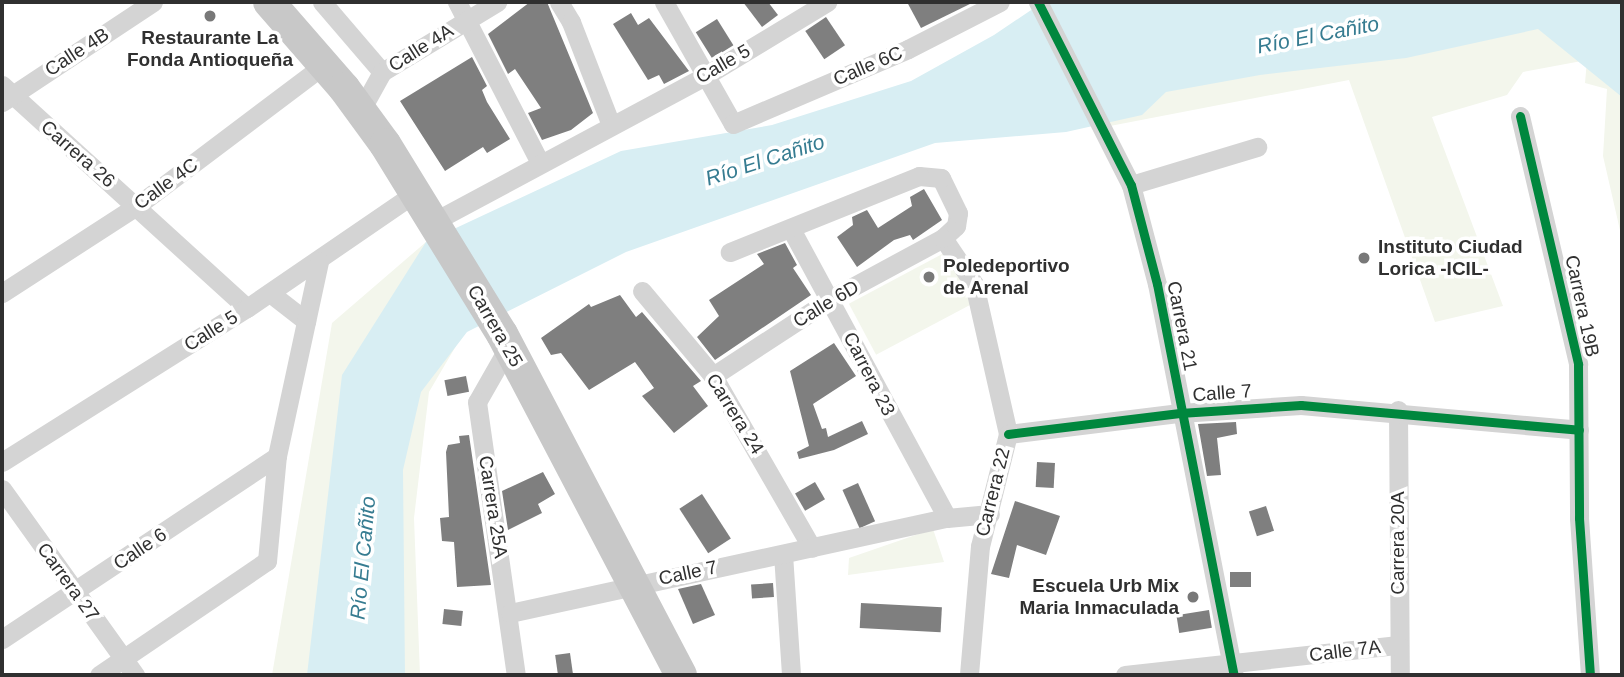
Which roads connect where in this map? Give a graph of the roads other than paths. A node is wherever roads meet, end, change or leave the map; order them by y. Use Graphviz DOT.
graph roads {
  1 [pos="153,2"];
  2 [pos="269,2"];
  3 [pos="322,2"];
  4 [pos="457,2"];
  5 [pos="497,2"];
  6 [pos="559,2"];
  7 [pos="664,2"];
  8 [pos="827,2"];
  9 [pos="1000,2"];
  10 [pos="1038,2"];
  11 [pos="466,20"];
  12 [pos="324,65"];
  13 [pos="382,72"];
  14 [pos="705,76"];
  15 [pos="5,94"];
  16 [pos="361,110"];
  17 [pos="1520,116"];
  18 [pos="611,125"];
  19 [pos="1257,147"];
  20 [pos="540,163"];
  21 [pos="1131,184"];
  22 [pos="415,193"];
  23 [pos="138,205"];
  24 [pos="436,227"];
  25 [pos="791,229"];
  26 [pos="943,238"];
  27 [pos="730,251"];
  28 [pos="319,261"];
  29 [pos="642,291"];
  30 [pos="2,293"];
  31 [pos="270,293"];
  32 [pos="832,299"];
  33 [pos="247,308"];
  34 [pos="306,321"];
  35 [pos="505,340"];
  36 [pos="713,376"];
  37 [pos="1398,410"];
  38 [pos="1180,413"];
  39 [pos="1579,430"];
  40 [pos="1008,434"];
  41 [pos="277,456"];
  42 [pos="2,462"];
  43 [pos="2,489"];
  44 [pos="990,514"];
  45 [pos="947,518"];
  46 [pos="812,548"];
  47 [pos="783,554"];
  48 [pos="633,585"];
  49 [pos="75,593"];
  50 [pos="510,613"];
  51 [pos="2,639"];
  52 [pos="1398,645"];
  53 [pos="122,657"];
  54 [pos="1233,670"];
  55 [pos="99,675"];
  56 [pos="135,675"];
  57 [pos="516,675"];
  58 [pos="681,675"];
  59 [pos="791,675"];
  60 [pos="970,675"];
  61 [pos="1125,675"];
  62 [pos="1400,675"];
  63 [pos="1590,675"];
  1 -- 15 [label="street, Calle 4B"];
  2 -- 12 [label="main road, Carrera 25"];
  3 -- 13 [label="street"];
  4 -- 11 [label="street"];
  5 -- 11 [label="street, Calle 4A"];
  6 -- 18 [label="street"];
  7 -- 14 [label="street"];
  8 -- 14 [label="street, Calle 5"];
  9 -- 14 [label="street, Calle 6C"];
  10 -- 21 [label="street, Carrera 21"];
  11 -- 13 [label="street, Calle 4A"];
  11 -- 20 [label="street"];
  12 -- 16 [label="main road, Carrera 25"];
  12 -- 23 [label="street, Calle 4C"];
  13 -- 16 [label="street, Calle 4A"];
  14 -- 18 [label="street, Calle 5"];
  15 -- 23 [label="street, Carrera 26"];
  16 -- 22 [label="main road, Carrera 25"];
  17 -- 39 [label="street, Carrera 19B"];
  18 -- 20 [label="street, Calle 5"];
  19 -- 21 [label="street"];
  20 -- 24 [label="street, Calle 5"];
  21 -- 38 [label="street, Carrera 21"];
  22 -- 24 [label="main road, Carrera 25"];
  22 -- 28 [label="street, Calle 5"];
  23 -- 30 [label="street, Calle 4C"];
  23 -- 33 [label="street, Carrera 26"];
  24 -- 35 [label="main road, Carrera 25"];
  25 -- 26 [label="street"];
  25 -- 27 [label="street"];
  25 -- 32 [label="street, Carrera 23"];
  26 -- 32 [label="street, Calle 6D"];
  26 -- 40 [label="street, Carrera 22"];
  28 -- 31 [label="street, Calle 5"];
  28 -- 34 [label="street"];
  29 -- 36 [label="street, Carrera 24"];
  31 -- 33 [label="street, Calle 5"];
  31 -- 34 [label="street"];
  32 -- 36 [label="street, Calle 6D"];
  32 -- 45 [label="street, Carrera 23"];
  33 -- 42 [label="street, Calle 5"];
  34 -- 41 [label="street"];
  35 -- 48 [label="main road, Carrera 25"];
  35 -- 50 [label="street, Carrera 25A"];
  36 -- 46 [label="street, Carrera 24"];
  37 -- 38 [label="street, Calle 7"];
  37 -- 39 [label="street, Calle 7"];
  37 -- 52 [label="street, Carrera 20A"];
  38 -- 40 [label="street, Calle 7"];
  38 -- 54 [label="street, Carrera 21"];
  39 -- 63 [label="street, Carrera 19B"];
  40 -- 44 [label="street, Carrera 22"];
  41 -- 49 [label="street, Calle 6"];
  41 -- 53 [label="street"];
  43 -- 49 [label="street, Carrera 27"];
  44 -- 45 [label="street, Calle 7"];
  44 -- 60 [label="street, Carrera 22"];
  45 -- 46 [label="street, Calle 7"];
  46 -- 47 [label="street, Calle 7"];
  47 -- 48 [label="street, Calle 7"];
  47 -- 59 [label="street"];
  48 -- 50 [label="street, Calle 7"];
  48 -- 58 [label="main road, Carrera 25"];
  49 -- 51 [label="street, Calle 6"];
  49 -- 53 [label="street, Carrera 27"];
  50 -- 57 [label="street, Carrera 25A"];
  52 -- 54 [label="street, Calle 7A"];
  52 -- 62 [label="street, Carrera 20A"];
  53 -- 55 [label="street"];
  53 -- 56 [label="street, Carrera 27"];
  54 -- 61 [label="street, Calle 7A"];
}
